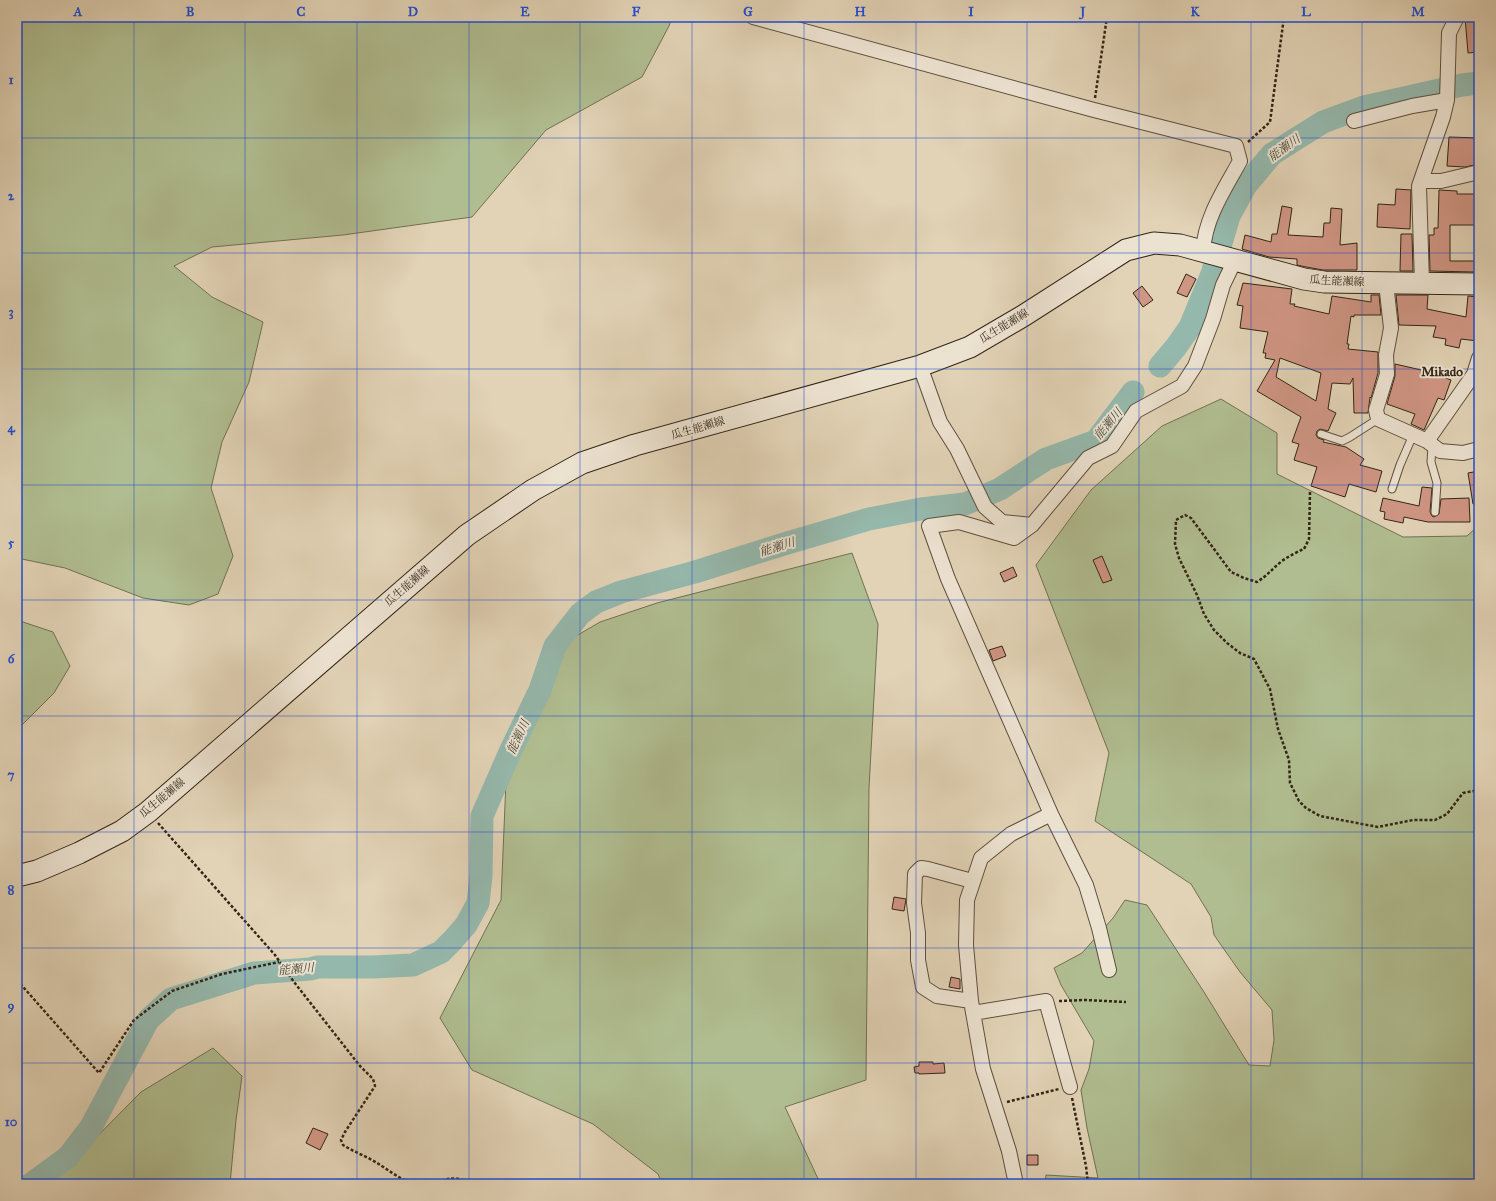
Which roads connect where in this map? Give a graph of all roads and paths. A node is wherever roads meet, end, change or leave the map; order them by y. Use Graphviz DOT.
graph roads {
  1 [pos="753,17"];
  2 [pos="1107,17"];
  3 [pos="1284,17"];
  4 [pos="1458,17"];
  5 [pos="1447,100"];
  6 [pos="1094,110"];
  7 [pos="1354,121"];
  8 [pos="1238,152"];
  9 [pos="1479,172"];
  10 [pos="1421,181"];
  11 [pos="1203,252"];
  12 [pos="1235,260"];
  13 [pos="1386,283"];
  14 [pos="1422,283"];
  15 [pos="1479,284"];
  16 [pos="1479,358"];
  17 [pos="920,366"];
  18 [pos="1477,378"];
  19 [pos="1378,419"];
  20 [pos="1321,434"];
  21 [pos="1413,435"];
  22 [pos="1430,443"];
  23 [pos="1479,449"];
  24 [pos="1392,489"];
  25 [pos="1310,492"];
  26 [pos="1435,512"];
  27 [pos="1032,525"];
  28 [pos="1479,790"];
  29 [pos="148,812"];
  30 [pos="1051,814"];
  31 [pos="17,876"];
  32 [pos="972,881"];
  33 [pos="279,962"];
  34 [pos="1109,970"];
  35 [pos="17,980"];
  36 [pos="1046,1001"];
  37 [pos="1126,1002"];
  38 [pos="972,1007"];
  39 [pos="1070,1087"];
  40 [pos="994,1105"];
  41 [pos="471,1184"];
  42 [pos="1016,1184"];
  43 [pos="1088,1184"];
  1 -- 6 [label="street"];
  2 -- 6 [label="path"];
  3 -- 8 [label="path"];
  4 -- 5 [label="street"];
  5 -- 7 [label="street"];
  5 -- 10 [label="street"];
  6 -- 8 [label="street"];
  8 -- 11 [label="street"];
  9 -- 10 [label="street"];
  10 -- 14 [label="street"];
  11 -- 12 [label="main road, 瓜生能瀬線"];
  11 -- 17 [label="main road, 瓜生能瀬線"];
  12 -- 13 [label="main road, 瓜生能瀬線"];
  12 -- 27 [label="street"];
  13 -- 14 [label="main road, 瓜生能瀬線"];
  13 -- 19 [label="street"];
  14 -- 15 [label="main road, 瓜生能瀬線"];
  16 -- 18 [label="street"];
  17 -- 27 [label="street"];
  17 -- 29 [label="main road, 瓜生能瀬線"];
  18 -- 22 [label="street"];
  19 -- 20 [label="lane"];
  19 -- 21 [label="street"];
  21 -- 22 [label="street"];
  21 -- 24 [label="lane"];
  22 -- 23 [label="street"];
  22 -- 26 [label="lane"];
  25 -- 28 [label="path"];
  27 -- 30 [label="street"];
  29 -- 31 [label="main road, 瓜生能瀬線"];
  29 -- 33 [label="path"];
  30 -- 32 [label="street"];
  30 -- 34 [label="street"];
  32 -- 38 [label="street"];
  32 -- 38 [label="street"];
  33 -- 35 [label="path"];
  33 -- 41 [label="path"];
  36 -- 37 [label="path"];
  36 -- 38 [label="street"];
  36 -- 39 [label="street"];
  38 -- 40 [label="street"];
  39 -- 40 [label="path"];
  39 -- 43 [label="path"];
  40 -- 42 [label="street"];
}
